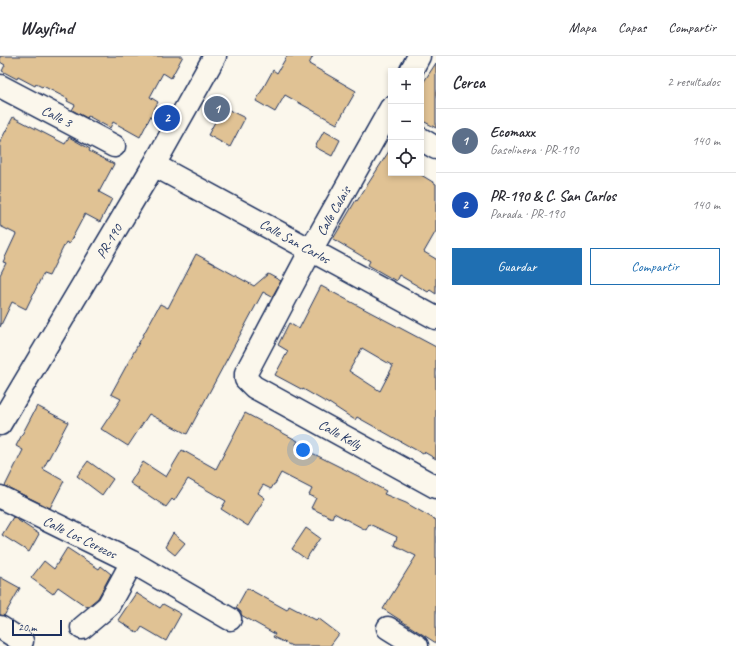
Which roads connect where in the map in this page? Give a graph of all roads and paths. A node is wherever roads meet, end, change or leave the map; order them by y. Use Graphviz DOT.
graph roads {
  1 [pos="215,56"];
  2 [pos="419,56"];
  3 [pos="413,68"];
  4 [pos="0,86"];
  5 [pos="388,119"];
  6 [pos="423,140"];
  7 [pos="114,146"];
  8 [pos="436,148"];
  9 [pos="154,165"];
  10 [pos="311,250"];
  11 [pos="436,318"];
  12 [pos="246,379"];
  13 [pos="0,424"];
  14 [pos="436,487"];
  15 [pos="0,498"];
  16 [pos="132,562"];
  17 [pos="230,619"];
  18 [pos="0,627"];
  19 [pos="82,628"];
  20 [pos="388,628"];
  21 [pos="22,641"];
  22 [pos="417,646"];
  1 -- 9 [label="street, PR-190 / PR-190"];
  2 -- 3 [label="street"];
  4 -- 7 [label="street, Calle 3"];
  5 -- 10 [label="street, Calle Calais"];
  6 -- 8 [label="street"];
  9 -- 10 [label="street, Calle San Carlos"];
  9 -- 13 [label="street, PR-190 / PR-190"];
  10 -- 11 [label="street, Calle San Carlos"];
  10 -- 12 [label="street, Calle Calais"];
  12 -- 14 [label="street, Calle Kelly"];
  15 -- 16 [label="street, Calle Los Cerezos"];
  16 -- 17 [label="street"];
  16 -- 19 [label="street, Calle Los Cerezos"];
  18 -- 21 [label="street"];
  20 -- 22 [label="street"];
}
